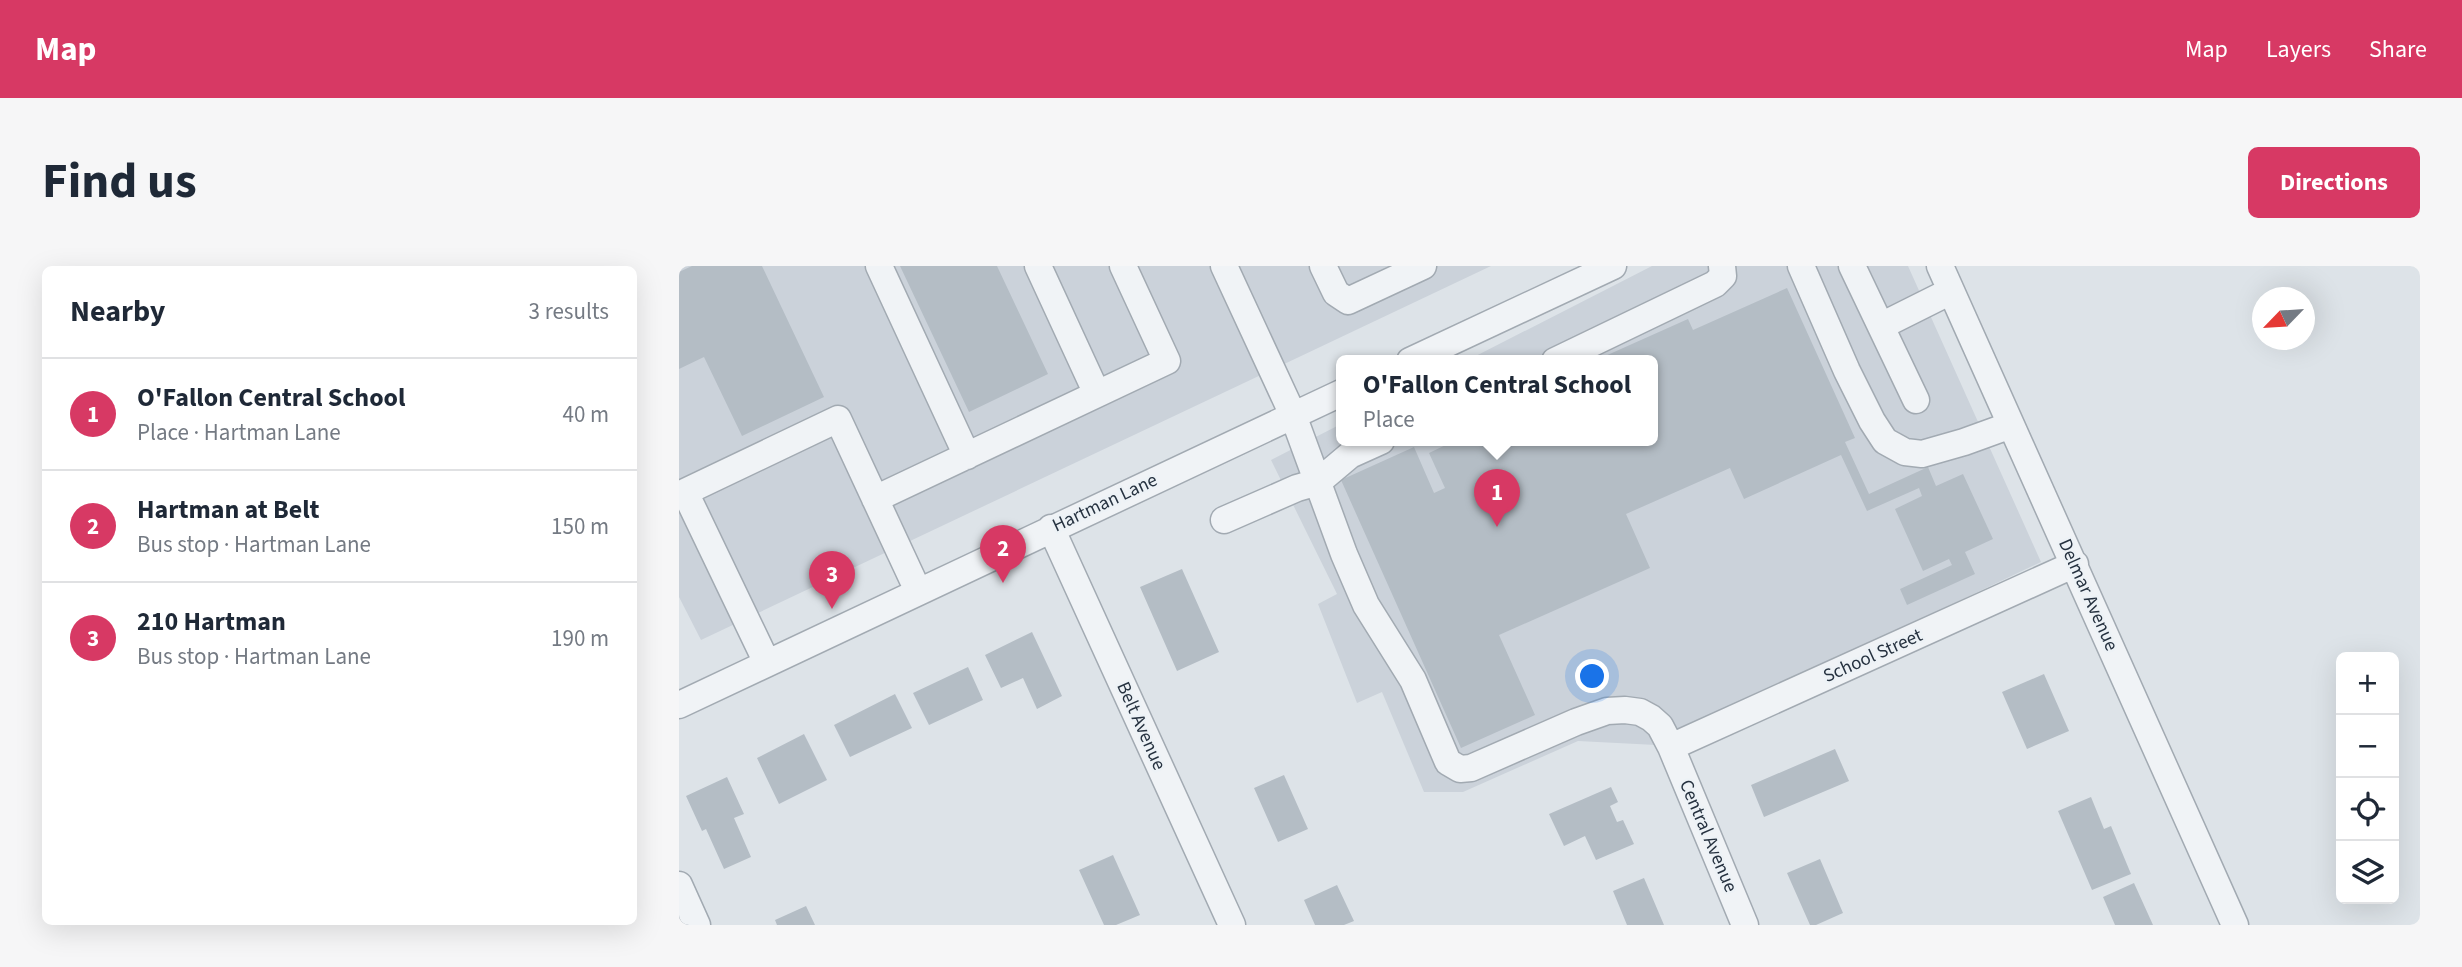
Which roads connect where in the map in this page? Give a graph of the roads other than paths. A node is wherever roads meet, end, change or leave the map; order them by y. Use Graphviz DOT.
graph roads {
  1 [pos="879,266"];
  2 [pos="1038,266"];
  3 [pos="1123,266"];
  4 [pos="1224,266"];
  5 [pos="1323,266"];
  6 [pos="1423,266"];
  7 [pos="1722,266"];
  8 [pos="1801,266"];
  9 [pos="1852,266"];
  10 [pos="1940,266"];
  11 [pos="1596,270"];
  12 [pos="1951,292"];
  13 [pos="1881,326"];
  14 [pos="1422,355"];
  15 [pos="1567,355"];
  16 [pos="1097,394"];
  17 [pos="1336,395"];
  18 [pos="1916,400"];
  19 [pos="1293,415"];
  20 [pos="2011,425"];
  21 [pos="1370,446"];
  22 [pos="967,456"];
  23 [pos="1318,482"];
  24 [pos="875,499"];
  25 [pos="1224,520"];
  26 [pos="1051,528"];
  27 [pos="2075,564"];
  28 [pos="918,591"];
  29 [pos="767,663"];
  30 [pos="679,705"];
  31 [pos="1671,747"];
  32 [pos="679,885"];
  33 [pos="697,925"];
  34 [pos="1232,925"];
  35 [pos="1745,925"];
  36 [pos="2235,925"];
  1 -- 22 [label="street"];
  2 -- 16 [label="street"];
  3 -- 16 [label="street"];
  4 -- 19 [label="street"];
  5 -- 6 [label="street"];
  7 -- 15 [label="street"];
  8 -- 20 [label="street"];
  9 -- 13 [label="street"];
  10 -- 12 [label="street, Delmar Avenue"];
  11 -- 14 [label="street"];
  12 -- 13 [label="street"];
  12 -- 20 [label="street, Delmar Avenue"];
  13 -- 18 [label="street"];
  16 -- 22 [label="street"];
  17 -- 19 [label="street, Hartman Lane"];
  19 -- 23 [label="street"];
  19 -- 26 [label="street, Hartman Lane"];
  20 -- 27 [label="street, Delmar Avenue"];
  21 -- 23 [label="street"];
  22 -- 24 [label="street"];
  23 -- 25 [label="street"];
  23 -- 31 [label="street, Central Avenue"];
  24 -- 28 [label="street"];
  24 -- 29 [label="street"];
  26 -- 28 [label="street, Hartman Lane"];
  26 -- 34 [label="street, Belt Avenue"];
  27 -- 31 [label="street, School Street"];
  27 -- 36 [label="street, Delmar Avenue"];
  28 -- 29 [label="street, Hartman Lane"];
  29 -- 30 [label="street, Hartman Lane"];
  31 -- 35 [label="street, Central Avenue"];
  32 -- 33 [label="street"];
}
